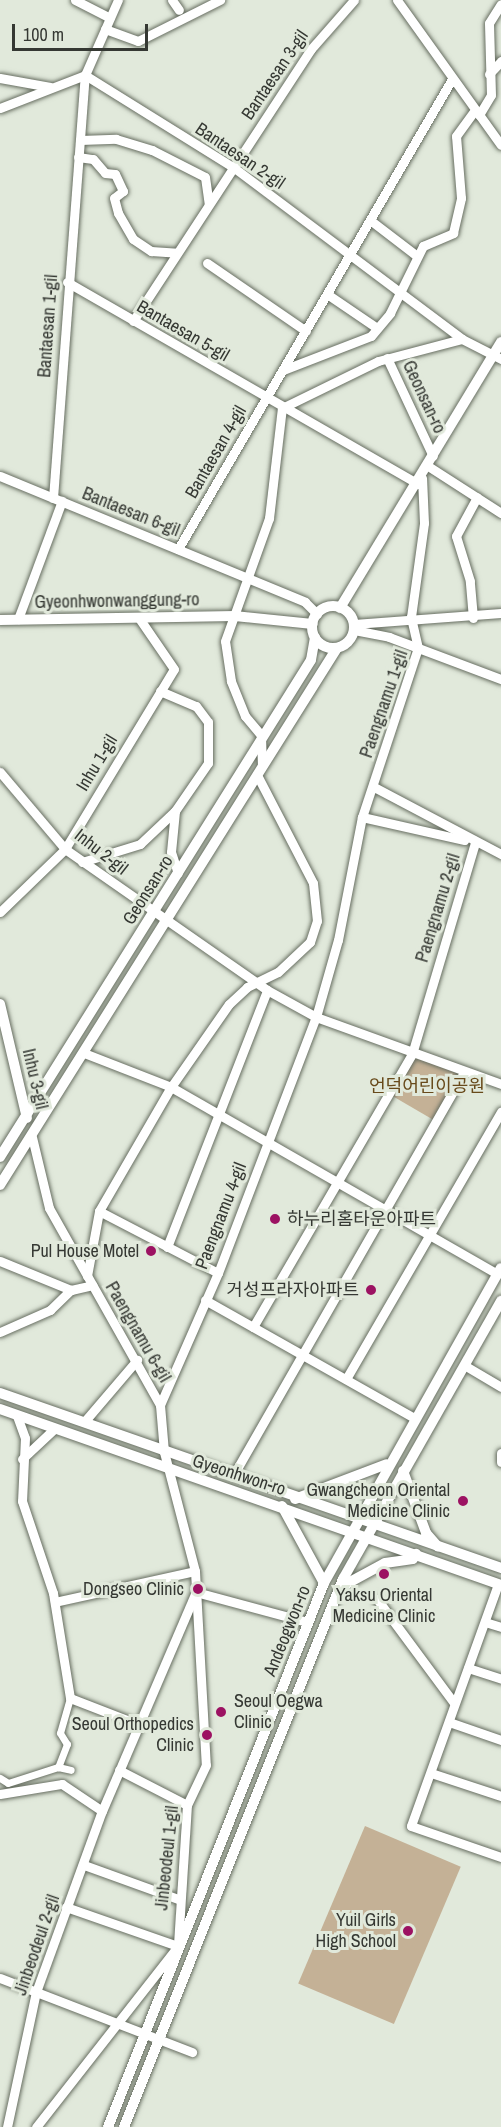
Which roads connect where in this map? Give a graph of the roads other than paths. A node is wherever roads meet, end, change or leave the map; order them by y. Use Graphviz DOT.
graph roads {
  1 [pos="75,0"];
  2 [pos="118,0"];
  3 [pos="172,0"];
  4 [pos="220,0"];
  5 [pos="354,0"];
  6 [pos="398,0"];
  7 [pos="501,4"];
  8 [pos="179,10"];
  9 [pos="492,14"];
  10 [pos="110,18"];
  11 [pos="501,22"];
  12 [pos="105,29"];
  13 [pos="501,62"];
  14 [pos="489,74"];
  15 [pos="84,75"];
  16 [pos="0,78"];
  17 [pos="452,79"];
  18 [pos="53,88"];
  19 [pos="0,108"];
  20 [pos="477,113"];
  21 [pos="80,140"];
  22 [pos="501,145"];
  23 [pos="78,158"];
  24 [pos="233,167"];
  25 [pos="210,204"];
  26 [pos="370,220"];
  27 [pos="177,253"];
  28 [pos="350,255"];
  29 [pos="417,256"];
  30 [pos="207,263"];
  31 [pos="67,282"];
  32 [pos="399,292"];
  33 [pos="327,294"];
  34 [pos="133,321"];
  35 [pos="306,331"];
  36 [pos="374,332"];
  37 [pos="462,339"];
  38 [pos="501,342"];
  39 [pos="387,358"];
  40 [pos="498,358"];
  41 [pos="283,370"];
  42 [pos="266,399"];
  43 [pos="282,408"];
  44 [pos="433,456"];
  45 [pos="428,466"];
  46 [pos="0,476"];
  47 [pos="420,481"];
  48 [pos="477,497"];
  49 [pos="57,500"];
  50 [pos="501,513"];
  51 [pos="178,549"];
  52 [pos="249,578"];
  53 [pos="340,608"];
  54 [pos="501,613"];
  55 [pos="235,616"];
  56 [pos="411,617"];
  57 [pos="139,618"];
  58 [pos="473,618"];
  59 [pos="18,619"];
  60 [pos="315,619"];
  61 [pos="0,620"];
  62 [pos="354,627"];
  63 [pos="315,637"];
  64 [pos="337,648"];
  65 [pos="418,648"];
  66 [pos="501,679"];
  67 [pos="160,692"];
  68 [pos="261,735"];
  69 [pos="260,771"];
  70 [pos="0,772"];
  71 [pos="374,787"];
  72 [pos="175,811"];
  73 [pos="362,816"];
  74 [pos="475,843"];
  75 [pos="65,849"];
  76 [pos="501,854"];
  77 [pos="82,862"];
  78 [pos="178,873"];
  79 [pos="155,911"];
  80 [pos="0,912"];
  81 [pos="167,920"];
  82 [pos="257,982"];
  83 [pos="267,990"];
  84 [pos="0,1004"];
  85 [pos="316,1017"];
  86 [pos="3,1030"];
  87 [pos="84,1053"];
  88 [pos="412,1054"];
  89 [pos="464,1074"];
  90 [pos="501,1084"];
  91 [pos="171,1087"];
  92 [pos="501,1112"];
  93 [pos="27,1115"];
  94 [pos="221,1116"];
  95 [pos="32,1137"];
  96 [pos="266,1142"];
  97 [pos="0,1157"];
  98 [pos="337,1183"];
  99 [pos="0,1185"];
  100 [pos="99,1211"];
  101 [pos="387,1211"];
  102 [pos="428,1235"];
  103 [pos="167,1246"];
  104 [pos="0,1261"];
  105 [pos="499,1271"];
  106 [pos="218,1273"];
  107 [pos="89,1281"];
  108 [pos="72,1290"];
  109 [pos="206,1300"];
  110 [pos="501,1301"];
  111 [pos="253,1327"];
  112 [pos="0,1332"];
  113 [pos="306,1357"];
  114 [pos="137,1360"];
  115 [pos="464,1365"];
  116 [pos="346,1379"];
  117 [pos="501,1387"];
  118 [pos="0,1393"];
  119 [pos="160,1405"];
  120 [pos="0,1409"];
  121 [pos="17,1416"];
  122 [pos="414,1418"];
  123 [pos="84,1422"];
  124 [pos="54,1429"];
  125 [pos="30,1442"];
  126 [pos="164,1452"];
  127 [pos="501,1453"];
  128 [pos="501,1462"];
  129 [pos="387,1464"];
  130 [pos="169,1469"];
  131 [pos="403,1471"];
  132 [pos="234,1474"];
  133 [pos="295,1499"];
  134 [pos="282,1506"];
  135 [pos="356,1520"];
  136 [pos="373,1526"];
  137 [pos="350,1531"];
  138 [pos="367,1537"];
  139 [pos="441,1549"];
  140 [pos="416,1554"];
  141 [pos="501,1569"];
  142 [pos="195,1571"];
  143 [pos="324,1582"];
  144 [pos="500,1585"];
  145 [pos="339,1589"];
  146 [pos="196,1592"];
  147 [pos="377,1599"];
  148 [pos="55,1602"];
  149 [pos="307,1622"];
  150 [pos="485,1622"];
  151 [pos="501,1627"];
  152 [pos="468,1668"];
  153 [pos="501,1679"];
  154 [pos="70,1698"];
  155 [pos="454,1703"];
  156 [pos="449,1722"];
  157 [pos="137,1724"];
  158 [pos="501,1740"];
  159 [pos="58,1767"];
  160 [pos="71,1770"];
  161 [pos="119,1770"];
  162 [pos="431,1773"];
  163 [pos="0,1778"];
  164 [pos="0,1794"];
  165 [pos="501,1797"];
  166 [pos="187,1805"];
  167 [pos="102,1811"];
  168 [pos="501,1857"];
  169 [pos="84,1865"];
  170 [pos="178,1899"];
  171 [pos="66,1907"];
  172 [pos="178,1946"];
  173 [pos="0,1978"];
  174 [pos="36,1992"];
  175 [pos="116,2022"];
  176 [pos="145,2032"];
  177 [pos="159,2036"];
  178 [pos="192,2052"];
  179 [pos="7,2127"];
  180 [pos="36,2127"];
  181 [pos="108,2127"];
  182 [pos="124,2127"];
  1 -- 10 [label="street"];
  2 -- 10 [label="street, Bantaesan 1-gil"];
  3 -- 8 [label="street"];
  4 -- 12 [label="street"];
  5 -- 24 [label="street, Bantaesan 3-gil"];
  6 -- 17 [label="street"];
  7 -- 9 [label="street"];
  9 -- 11 [label="street"];
  9 -- 14 [label="street"];
  10 -- 12 [label="street, Bantaesan 1-gil"];
  12 -- 15 [label="street, Bantaesan 1-gil"];
  13 -- 14 [label="street"];
  14 -- 20 [label="street"];
  15 -- 18 [label="street"];
  15 -- 21 [label="street, Bantaesan 1-gil"];
  15 -- 24 [label="street, Bantaesan 2-gil"];
  16 -- 18 [label="street"];
  17 -- 20 [label="street"];
  17 -- 26 [label="street, Bantaesan 4-gil"];
  18 -- 19 [label="street"];
  20 -- 22 [label="street"];
  20 -- 29 [label="street"];
  21 -- 23 [label="street, Bantaesan 1-gil"];
  21 -- 25 [label="street"];
  23 -- 27 [label="street"];
  23 -- 31 [label="street, Bantaesan 1-gil"];
  24 -- 25 [label="street, Bantaesan 3-gil"];
  24 -- 28 [label="street, Bantaesan 2-gil"];
  25 -- 27 [label="street, Bantaesan 3-gil"];
  26 -- 28 [label="street, Bantaesan 4-gil"];
  26 -- 29 [label="street"];
  27 -- 34 [label="street, Bantaesan 3-gil"];
  28 -- 32 [label="street, Bantaesan 2-gil"];
  28 -- 33 [label="street, Bantaesan 4-gil"];
  29 -- 32 [label="street"];
  30 -- 35 [label="street"];
  31 -- 34 [label="street, Bantaesan 5-gil"];
  31 -- 49 [label="street, Bantaesan 1-gil"];
  32 -- 36 [label="street"];
  32 -- 37 [label="street, Bantaesan 2-gil"];
  33 -- 35 [label="street, Bantaesan 4-gil"];
  33 -- 36 [label="street"];
  34 -- 42 [label="street, Bantaesan 5-gil"];
  35 -- 41 [label="street, Bantaesan 4-gil"];
  36 -- 41 [label="street"];
  37 -- 39 [label="street, Geonsan-ro"];
  37 -- 40 [label="street"];
  38 -- 40 [label="street, Geonsan-ro"];
  39 -- 43 [label="street"];
  39 -- 44 [label="street, Geonsan-ro"];
  40 -- 44 [label="street, Geonsan-ro"];
  41 -- 42 [label="street, Bantaesan 4-gil"];
  42 -- 43 [label="street, Bantaesan 5-gil"];
  42 -- 51 [label="street, Bantaesan 4-gil"];
  43 -- 47 [label="street, Bantaesan 5-gil"];
  43 -- 52 [label="street"];
  44 -- 45 [label="street, Geonsan-ro"];
  45 -- 47 [label="street, Geonsan-ro"];
  45 -- 48 [label="street"];
  46 -- 49 [label="street, Bantaesan 6-gil"];
  47 -- 53 [label="street, Geonsan-ro"];
  47 -- 56 [label="street, Geonsan-ro"];
  48 -- 50 [label="street"];
  48 -- 58 [label="street"];
  49 -- 51 [label="street, Bantaesan 6-gil"];
  49 -- 59 [label="street, Bantaesan 1-gil"];
  51 -- 52 [label="street, Bantaesan 6-gil"];
  52 -- 55 [label="street"];
  52 -- 60 [label="street, Bantaesan 6-gil"];
  53 -- 60 [label="street"];
  53 -- 62 [label="street"];
  54 -- 58 [label="street"];
  55 -- 57 [label="street, Gyeonhwonwanggung-ro"];
  55 -- 60 [label="street, Gyeonhwonwanggung-ro"];
  55 -- 68 [label="street"];
  56 -- 58 [label="street"];
  56 -- 62 [label="street"];
  56 -- 65 [label="street, Geonsan-ro"];
  57 -- 59 [label="street, Gyeonhwonwanggung-ro"];
  57 -- 67 [label="street, Inhu 1-gil"];
  59 -- 61 [label="street, Gyeonhwonwanggung-ro"];
  60 -- 63 [label="street, Geonsan-ro"];
  62 -- 64 [label="street, Geonsan-ro"];
  62 -- 65 [label="street"];
  63 -- 64 [label="street"];
  63 -- 68 [label="street, Geonsan-ro"];
  64 -- 69 [label="street, Geonsan-ro"];
  65 -- 66 [label="street, Paengnamu 1-gil"];
  65 -- 71 [label="street, Paengnamu 1-gil"];
  67 -- 72 [label="street"];
  67 -- 75 [label="street, Inhu 1-gil"];
  68 -- 69 [label="street"];
  68 -- 78 [label="street, Geonsan-ro"];
  69 -- 81 [label="street, Geonsan-ro"];
  69 -- 82 [label="street"];
  70 -- 75 [label="street, Inhu 2-gil"];
  71 -- 73 [label="street, Paengnamu 1-gil"];
  71 -- 74 [label="street, Paengnamu 2-gil"];
  72 -- 77 [label="street"];
  72 -- 78 [label="street"];
  73 -- 74 [label="street, Paengnamu 2-gil"];
  73 -- 85 [label="street, Paengnamu 4-gil"];
  74 -- 76 [label="street, Paengnamu 2-gil"];
  74 -- 88 [label="street, Paengnamu 2-gil"];
  75 -- 77 [label="street, Inhu 2-gil"];
  75 -- 80 [label="street, Inhu 1-gil"];
  77 -- 79 [label="street, Inhu 2-gil"];
  78 -- 79 [label="street, Geonsan-ro"];
  79 -- 81 [label="street, Inhu 2-gil"];
  79 -- 93 [label="street, Geonsan-ro"];
  81 -- 82 [label="street, Inhu 2-gil"];
  81 -- 87 [label="street, Geonsan-ro"];
  82 -- 83 [label="street, Inhu 2-gil"];
  82 -- 91 [label="street"];
  83 -- 85 [label="street, Inhu 2-gil"];
  83 -- 94 [label="street, Paengnamu 4-gil"];
  84 -- 86 [label="street, Inhu 3-gil"];
  85 -- 88 [label="street, Inhu 2-gil"];
  85 -- 96 [label="street, Paengnamu 4-gil"];
  86 -- 93 [label="street, Inhu 3-gil"];
  87 -- 91 [label="street"];
  87 -- 95 [label="street, Geonsan-ro"];
  88 -- 89 [label="street, Inhu 2-gil"];
  88 -- 98 [label="street, Paengnamu 2-gil"];
  89 -- 90 [label="street, Inhu 2-gil"];
  89 -- 101 [label="street"];
  91 -- 94 [label="street"];
  91 -- 100 [label="street"];
  92 -- 102 [label="street"];
  93 -- 95 [label="street, Inhu 3-gil"];
  93 -- 97 [label="street, Geonsan-ro"];
  94 -- 96 [label="street"];
  94 -- 103 [label="street, Paengnamu 4-gil"];
  95 -- 99 [label="street, Geonsan-ro"];
  95 -- 107 [label="street, Paengnamu 6-gil"];
  96 -- 98 [label="street"];
  96 -- 106 [label="street, Paengnamu 4-gil"];
  98 -- 101 [label="street"];
  98 -- 111 [label="street"];
  100 -- 103 [label="street"];
  100 -- 107 [label="street, Paengnamu 6-gil"];
  101 -- 102 [label="street"];
  101 -- 113 [label="street"];
  102 -- 105 [label="street"];
  102 -- 116 [label="street"];
  103 -- 106 [label="street"];
  104 -- 108 [label="street"];
  105 -- 122 [label="street, Andeogwon-ro"];
  106 -- 109 [label="street, Paengnamu 4-gil"];
  107 -- 108 [label="street"];
  107 -- 114 [label="street, Paengnamu 6-gil"];
  108 -- 112 [label="street"];
  109 -- 111 [label="street"];
  109 -- 119 [label="street, Paengnamu 6-gil"];
  110 -- 115 [label="street, Andeogwon-ro"];
  111 -- 113 [label="street"];
  113 -- 116 [label="street"];
  113 -- 132 [label="street"];
  114 -- 119 [label="street, Paengnamu 6-gil"];
  114 -- 123 [label="street"];
  115 -- 117 [label="street"];
  115 -- 131 [label="street, Andeogwon-ro"];
  116 -- 122 [label="street"];
  118 -- 123 [label="street, Gyeonhwon-ro"];
  119 -- 126 [label="street, Paengnamu 6-gil"];
  120 -- 121 [label="street, Gyeonhwon-ro"];
  121 -- 124 [label="street, Gyeonhwon-ro"];
  121 -- 125 [label="street"];
  122 -- 129 [label="street, Andeogwon-ro"];
  123 -- 126 [label="street, Gyeonhwon-ro"];
  124 -- 125 [label="street"];
  124 -- 130 [label="street, Gyeonhwon-ro"];
  125 -- 148 [label="street"];
  126 -- 130 [label="street, Jinbeodeul 1-gil"];
  126 -- 132 [label="street, Gyeonhwon-ro"];
  127 -- 128 [label="street"];
  129 -- 133 [label="street"];
  129 -- 135 [label="street, Andeogwon-ro"];
  130 -- 134 [label="street, Gyeonhwon-ro"];
  130 -- 142 [label="street, Jinbeodeul 1-gil"];
  131 -- 136 [label="street, Andeogwon-ro"];
  131 -- 139 [label="street"];
  132 -- 133 [label="street, Gyeonhwon-ro"];
  133 -- 135 [label="street, Gyeonhwon-ro"];
  134 -- 137 [label="street, Gyeonhwon-ro"];
  134 -- 143 [label="street"];
  135 -- 136 [label="street, Gyeonhwon-ro"];
  135 -- 137 [label="street, Andeogwon-ro"];
  136 -- 138 [label="street, Andeogwon-ro"];
  136 -- 139 [label="street, Gyeonhwon-ro"];
  137 -- 138 [label="street, Gyeonhwon-ro"];
  137 -- 143 [label="street, Andeogwon-ro"];
  138 -- 140 [label="street, Gyeonhwon-ro"];
  138 -- 145 [label="street, Andeogwon-ro"];
  139 -- 141 [label="street, Gyeonhwon-ro"];
  140 -- 144 [label="street, Gyeonhwon-ro"];
  140 -- 145 [label="street"];
  142 -- 146 [label="street, Jinbeodeul 1-gil"];
  142 -- 148 [label="street"];
  143 -- 149 [label="street, Andeogwon-ro"];
  144 -- 150 [label="street"];
  145 -- 177 [label="street, Andeogwon-ro"];
  146 -- 149 [label="street"];
  146 -- 157 [label="street, Jinbeodeul 2-gil"];
  146 -- 166 [label="street, Jinbeodeul 1-gil"];
  147 -- 155 [label="street"];
  148 -- 154 [label="street"];
  149 -- 172 [label="street, Andeogwon-ro"];
  150 -- 151 [label="street"];
  150 -- 152 [label="street"];
  152 -- 153 [label="street"];
  152 -- 155 [label="street"];
  154 -- 157 [label="street"];
  154 -- 159 [label="street"];
  155 -- 156 [label="street"];
  156 -- 158 [label="street"];
  156 -- 162 [label="street"];
  157 -- 161 [label="street, Jinbeodeul 2-gil"];
  159 -- 160 [label="street"];
  159 -- 163 [label="street"];
  161 -- 166 [label="street"];
  161 -- 167 [label="street, Jinbeodeul 2-gil"];
  162 -- 165 [label="street"];
  162 -- 168 [label="street"];
  164 -- 167 [label="street"];
  166 -- 170 [label="street, Jinbeodeul 1-gil"];
  167 -- 169 [label="street, Jinbeodeul 2-gil"];
  169 -- 170 [label="street"];
  169 -- 171 [label="street, Jinbeodeul 2-gil"];
  170 -- 172 [label="street, Jinbeodeul 1-gil"];
  171 -- 172 [label="street"];
  171 -- 174 [label="street, Jinbeodeul 2-gil"];
  172 -- 175 [label="street"];
  172 -- 176 [label="street, Andeogwon-ro"];
  173 -- 174 [label="street"];
  174 -- 175 [label="street"];
  174 -- 179 [label="street, Jinbeodeul 2-gil"];
  175 -- 176 [label="street"];
  175 -- 180 [label="street"];
  176 -- 177 [label="street"];
  176 -- 181 [label="street, Andeogwon-ro"];
  177 -- 178 [label="street"];
  177 -- 182 [label="street, Andeogwon-ro"];
}
